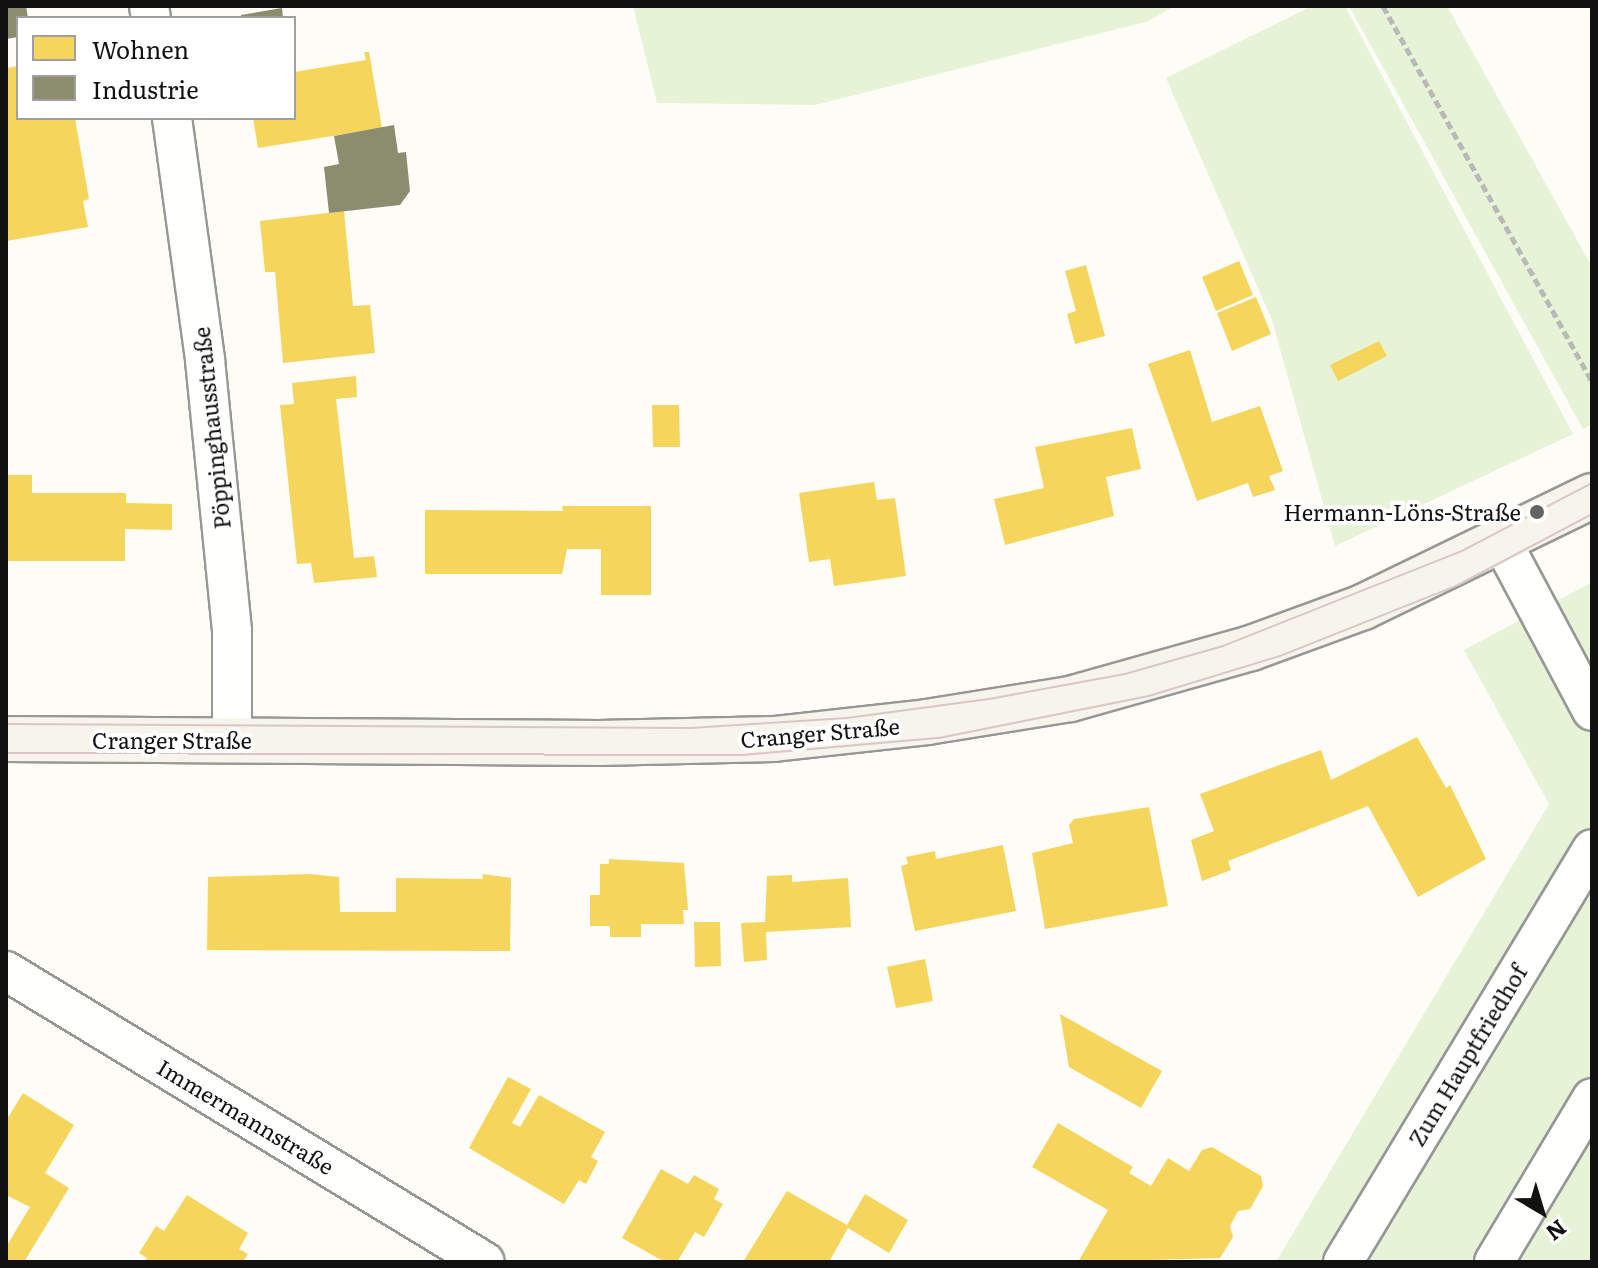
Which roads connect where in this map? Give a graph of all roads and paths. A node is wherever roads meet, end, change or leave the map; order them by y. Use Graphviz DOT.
graph roads {
  1 [pos="1383,6"];
  2 [pos="172,120"];
  3 [pos="1592,382"];
  4 [pos="1592,496"];
  5 [pos="1503,544"];
  6 [pos="1592,711"];
  7 [pos="6,739"];
  8 [pos="232,740"];
  9 [pos="1592,849"];
  10 [pos="6,971"];
  11 [pos="1592,1098"];
  12 [pos="485,1262"];
  13 [pos="1343,1262"];
  14 [pos="1494,1262"];
  1 -- 3 [label="path"];
  2 -- 8 [label="street, Pöppinghausstraße"];
  4 -- 5 [label="main road, Cranger Straße"];
  5 -- 6 [label="street"];
  5 -- 8 [label="main road, Cranger Straße"];
  7 -- 8 [label="main road, Cranger Straße"];
  9 -- 13 [label="street, Zum Hauptfriedhof"];
  10 -- 12 [label="street, Immermannstraße"];
  11 -- 14 [label="street"];
}
